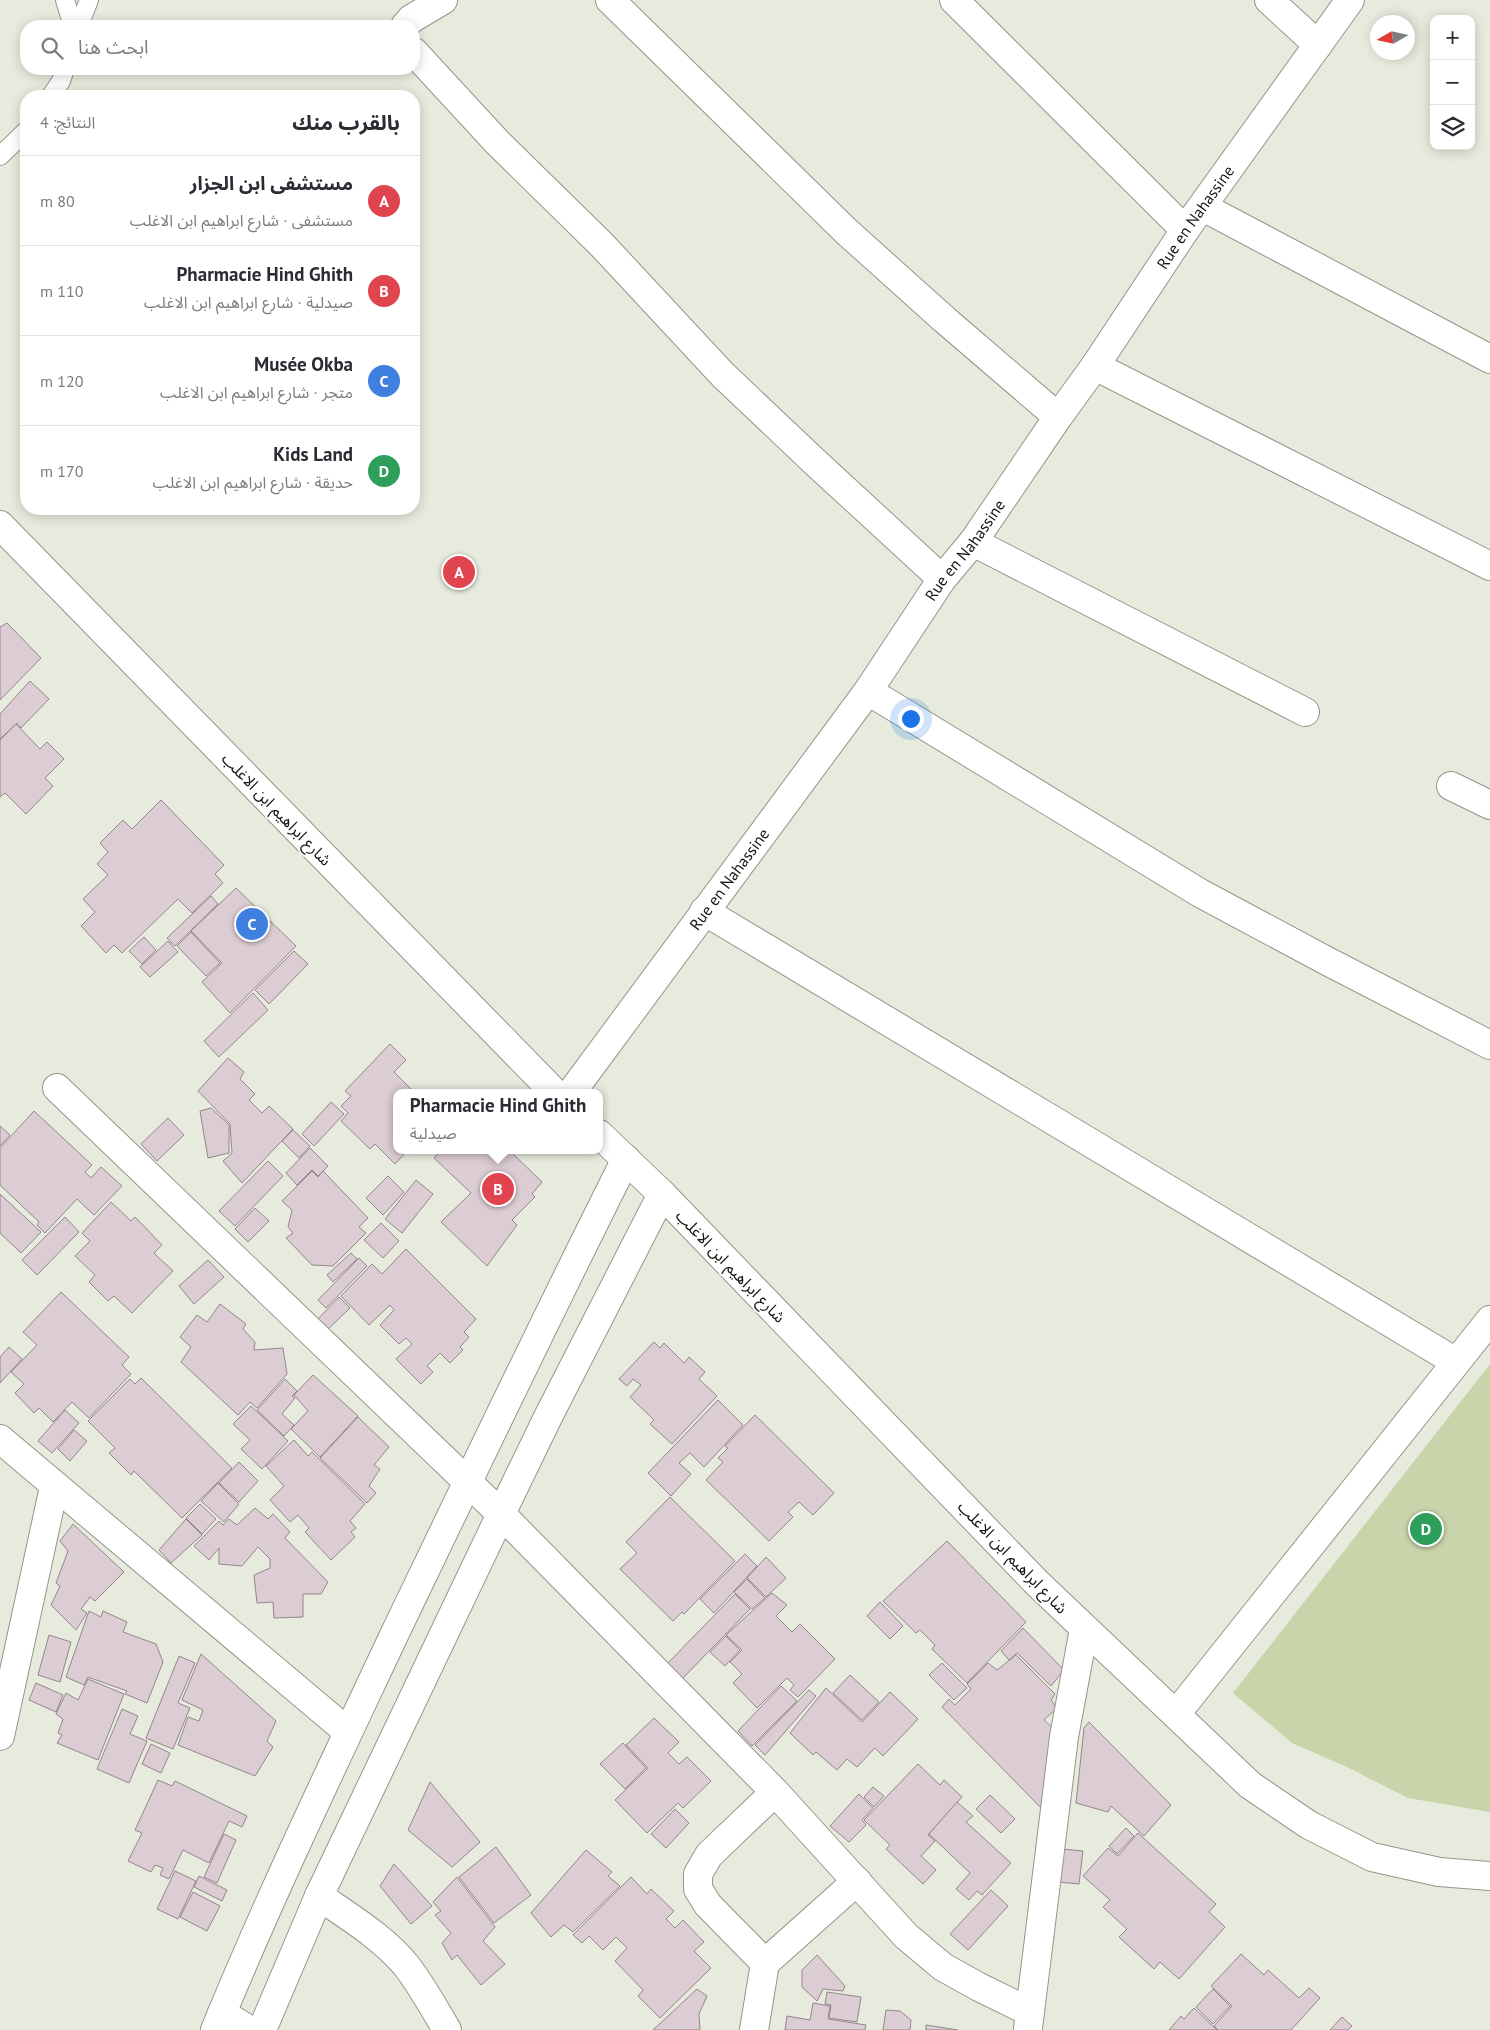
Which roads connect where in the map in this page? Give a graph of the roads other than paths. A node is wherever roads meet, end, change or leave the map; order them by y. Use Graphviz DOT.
graph roads {
  1 [pos="65,0"];
  2 [pos="89,0"];
  3 [pos="443,0"];
  4 [pos="610,0"];
  5 [pos="954,0"];
  6 [pos="1269,0"];
  7 [pos="1350,0"];
  8 [pos="71,20"];
  9 [pos="82,20"];
  10 [pos="410,20"];
  11 [pos="1318,45"];
  12 [pos="420,59"];
  13 [pos="63,75"];
  14 [pos="55,90"];
  15 [pos="20,137"];
  16 [pos="0,156"];
  17 [pos="1203,207"];
  18 [pos="1186,230"];
  19 [pos="1490,360"];
  20 [pos="1095,366"];
  21 [pos="1058,417"];
  22 [pos="0,525"];
  23 [pos="973,542"];
  24 [pos="1490,566"];
  25 [pos="942,579"];
  26 [pos="868,691"];
  27 [pos="1306,712"];
  28 [pos="1451,786"];
  29 [pos="1490,805"];
  30 [pos="704,911"];
  31 [pos="1490,1045"];
  32 [pos="57,1088"];
  33 [pos="551,1089"];
  34 [pos="574,1089"];
  35 [pos="603,1138"];
  36 [pos="626,1159"];
  37 [pos="662,1194"];
  38 [pos="1490,1320"];
  39 [pos="1456,1362"];
  40 [pos="0,1440"];
  41 [pos="467,1482"];
  42 [pos="54,1487"];
  43 [pos="501,1514"];
  44 [pos="1084,1629"];
  45 [pos="1176,1714"];
  46 [pos="348,1732"];
  47 [pos="0,1736"];
  48 [pos="775,1792"];
  49 [pos="1490,1876"];
  50 [pos="857,1881"];
  51 [pos="319,1896"];
  52 [pos="764,1963"];
  53 [pos="218,2021"];
  54 [pos="1029,2021"];
  55 [pos="249,2030"];
  56 [pos="262,2030"];
  57 [pos="447,2030"];
  58 [pos="754,2030"];
  1 -- 8 [label="lane"];
  2 -- 9 [label="lane"];
  3 -- 10 [label="street"];
  4 -- 21 [label="street"];
  5 -- 18 [label="street"];
  6 -- 11 [label="street"];
  7 -- 11 [label="street, Rue en Nahassine"];
  11 -- 17 [label="street, Rue en Nahassine"];
  12 -- 25 [label="street"];
  13 -- 14 [label="lane"];
  15 -- 16 [label="lane"];
  17 -- 18 [label="street, Rue en Nahassine"];
  17 -- 19 [label="street"];
  18 -- 20 [label="street, Rue en Nahassine"];
  20 -- 21 [label="street, Rue en Nahassine"];
  20 -- 24 [label="street"];
  21 -- 23 [label="street, Rue en Nahassine"];
  22 -- 33 [label="street, شارع ابراهيم ابن الاغلب"];
  23 -- 25 [label="street, Rue en Nahassine"];
  23 -- 27 [label="street"];
  25 -- 26 [label="street, Rue en Nahassine"];
  26 -- 30 [label="street, Rue en Nahassine"];
  26 -- 31 [label="street"];
  28 -- 29 [label="street"];
  30 -- 34 [label="street, Rue en Nahassine"];
  30 -- 39 [label="street"];
  32 -- 41 [label="street"];
  35 -- 36 [label="street, شارع ابراهيم ابن الاغلب"];
  36 -- 37 [label="street, شارع ابراهيم ابن الاغلب"];
  36 -- 41 [label="street"];
  37 -- 43 [label="street"];
  37 -- 44 [label="street, شارع ابراهيم ابن الاغلب"];
  38 -- 39 [label="street"];
  39 -- 45 [label="street"];
  40 -- 42 [label="street"];
  41 -- 43 [label="street"];
  41 -- 46 [label="street"];
  42 -- 46 [label="street"];
  42 -- 47 [label="street"];
  43 -- 48 [label="street"];
  43 -- 51 [label="street"];
  44 -- 45 [label="street, شارع ابراهيم ابن الاغلب"];
  44 -- 54 [label="street"];
  45 -- 49 [label="street, شارع ابراهيم ابن الاغلب"];
  46 -- 53 [label="street"];
  48 -- 50 [label="street"];
  48 -- 52 [label="street"];
  50 -- 52 [label="street"];
  50 -- 54 [label="street"];
  51 -- 56 [label="street"];
  51 -- 57 [label="street"];
  52 -- 58 [label="street"];
  53 -- 55 [label="street"];
}
